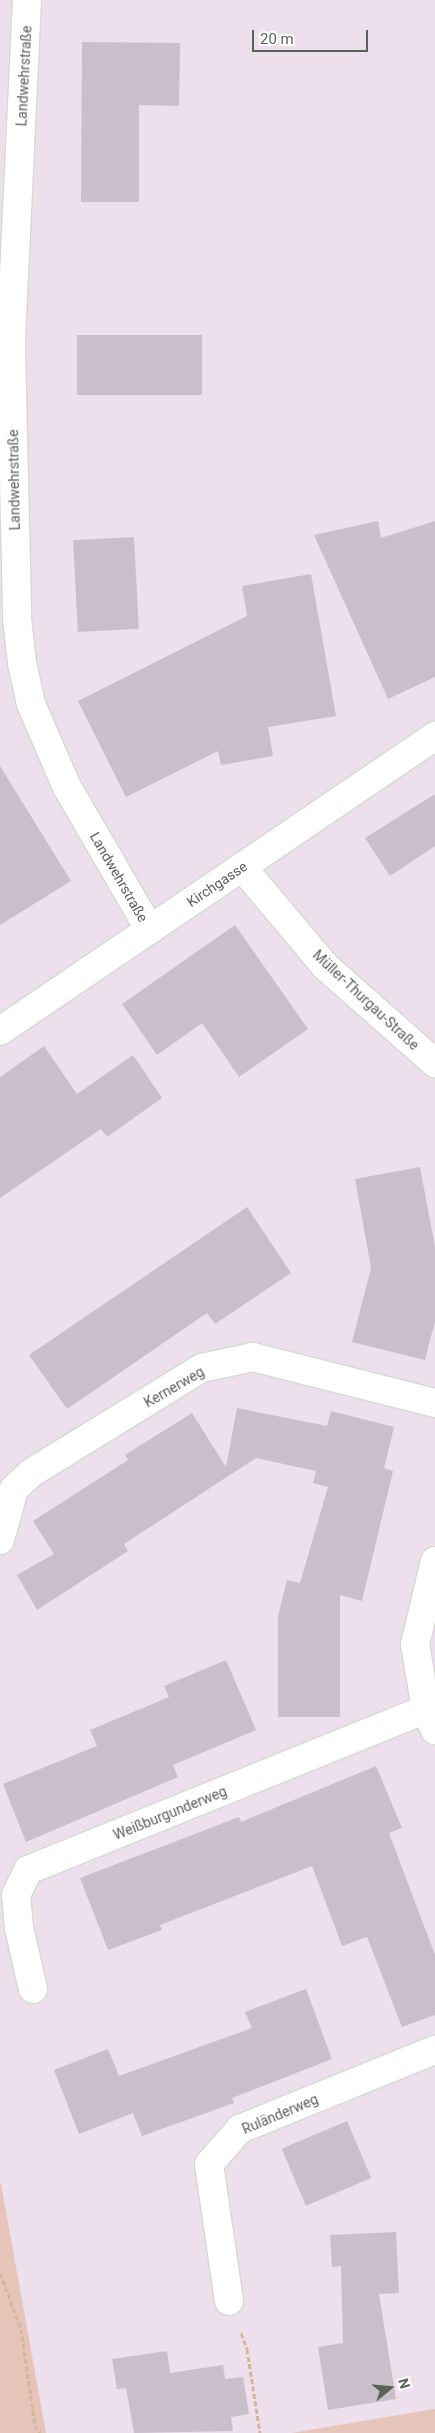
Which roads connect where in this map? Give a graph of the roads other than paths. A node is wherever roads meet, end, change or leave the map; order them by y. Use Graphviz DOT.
graph roads {
  1 [pos="27,0"];
  2 [pos="6,348"];
  3 [pos="435,736"];
  4 [pos="242,867"];
  5 [pos="150,930"];
  6 [pos="0,1031"];
  7 [pos="435,1063"];
  8 [pos="435,1403"];
  9 [pos="0,1540"];
  10 [pos="435,1561"];
  11 [pos="430,1720"];
  12 [pos="33,1989"];
  13 [pos="435,2050"];
  14 [pos="229,2301"];
  1 -- 2 [label="street, Landwehrstraße"];
  2 -- 5 [label="street, Landwehrstraße"];
  3 -- 4 [label="street, Kirchgasse"];
  4 -- 5 [label="street, Kirchgasse"];
  4 -- 7 [label="street, Müller-Thurgau-Straße"];
  5 -- 6 [label="street, Kirchgasse"];
  8 -- 9 [label="street, Kernerweg"];
  10 -- 11 [label="street"];
  11 -- 12 [label="street, Weißburgunderweg"];
  13 -- 14 [label="street, Ruländerweg"];
}
